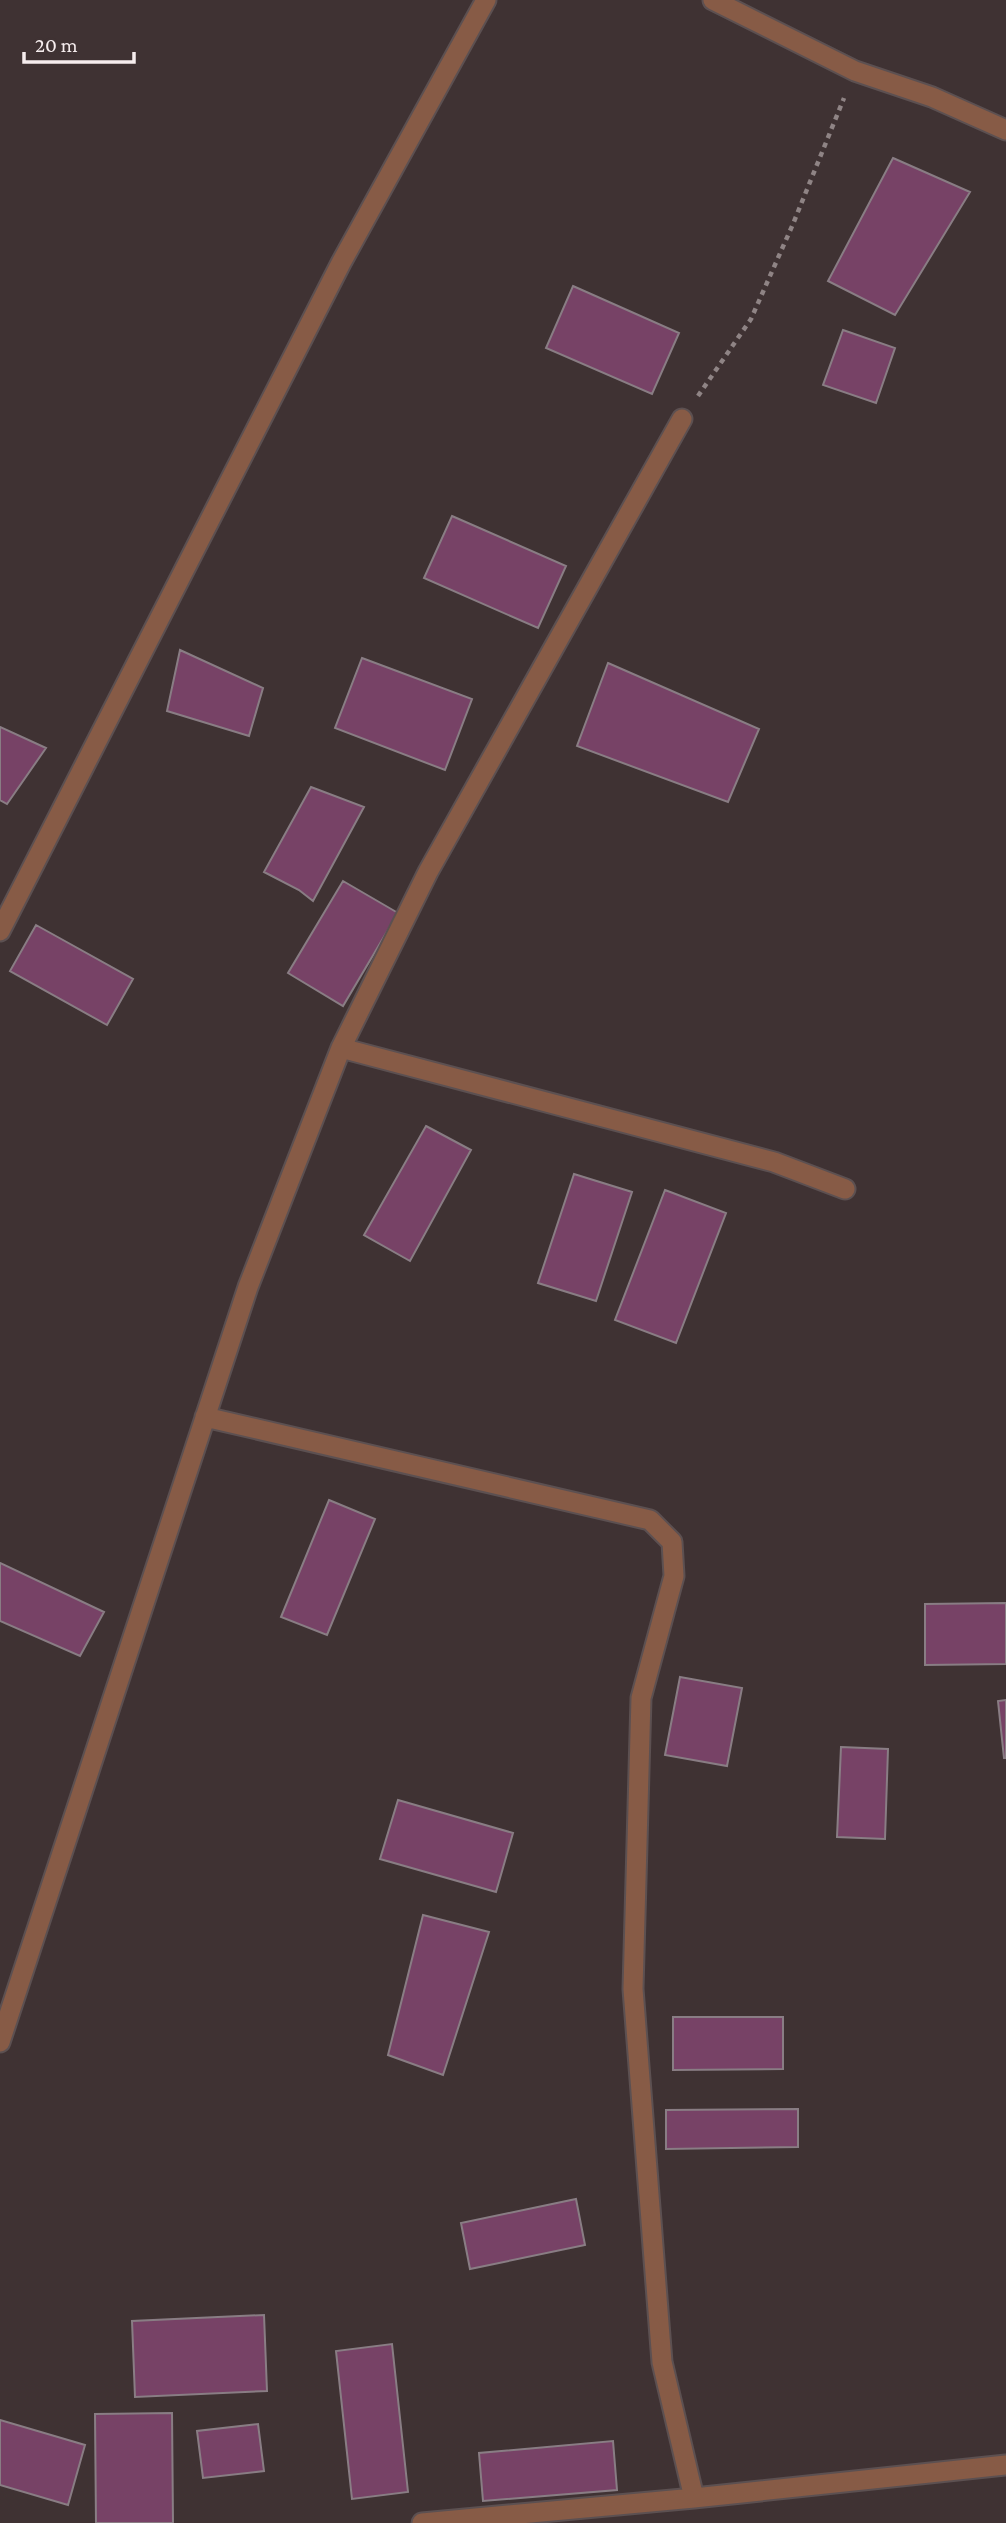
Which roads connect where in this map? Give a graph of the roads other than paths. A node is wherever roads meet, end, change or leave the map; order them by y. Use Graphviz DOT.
graph roads {
  1 [pos="486,0"];
  2 [pos="713,0"];
  3 [pos="1006,130"];
  4 [pos="682,419"];
  5 [pos="0,931"];
  6 [pos="341,1048"];
  7 [pos="845,1189"];
  8 [pos="205,1417"];
  9 [pos="0,2042"];
  10 [pos="1006,2465"];
  11 [pos="694,2498"];
  12 [pos="422,2523"];
  1 -- 5 [label="street"];
  2 -- 3 [label="street"];
  4 -- 6 [label="street"];
  6 -- 7 [label="street"];
  6 -- 8 [label="street"];
  8 -- 9 [label="street"];
  8 -- 11 [label="street"];
  10 -- 11 [label="street"];
  11 -- 12 [label="street"];
}
